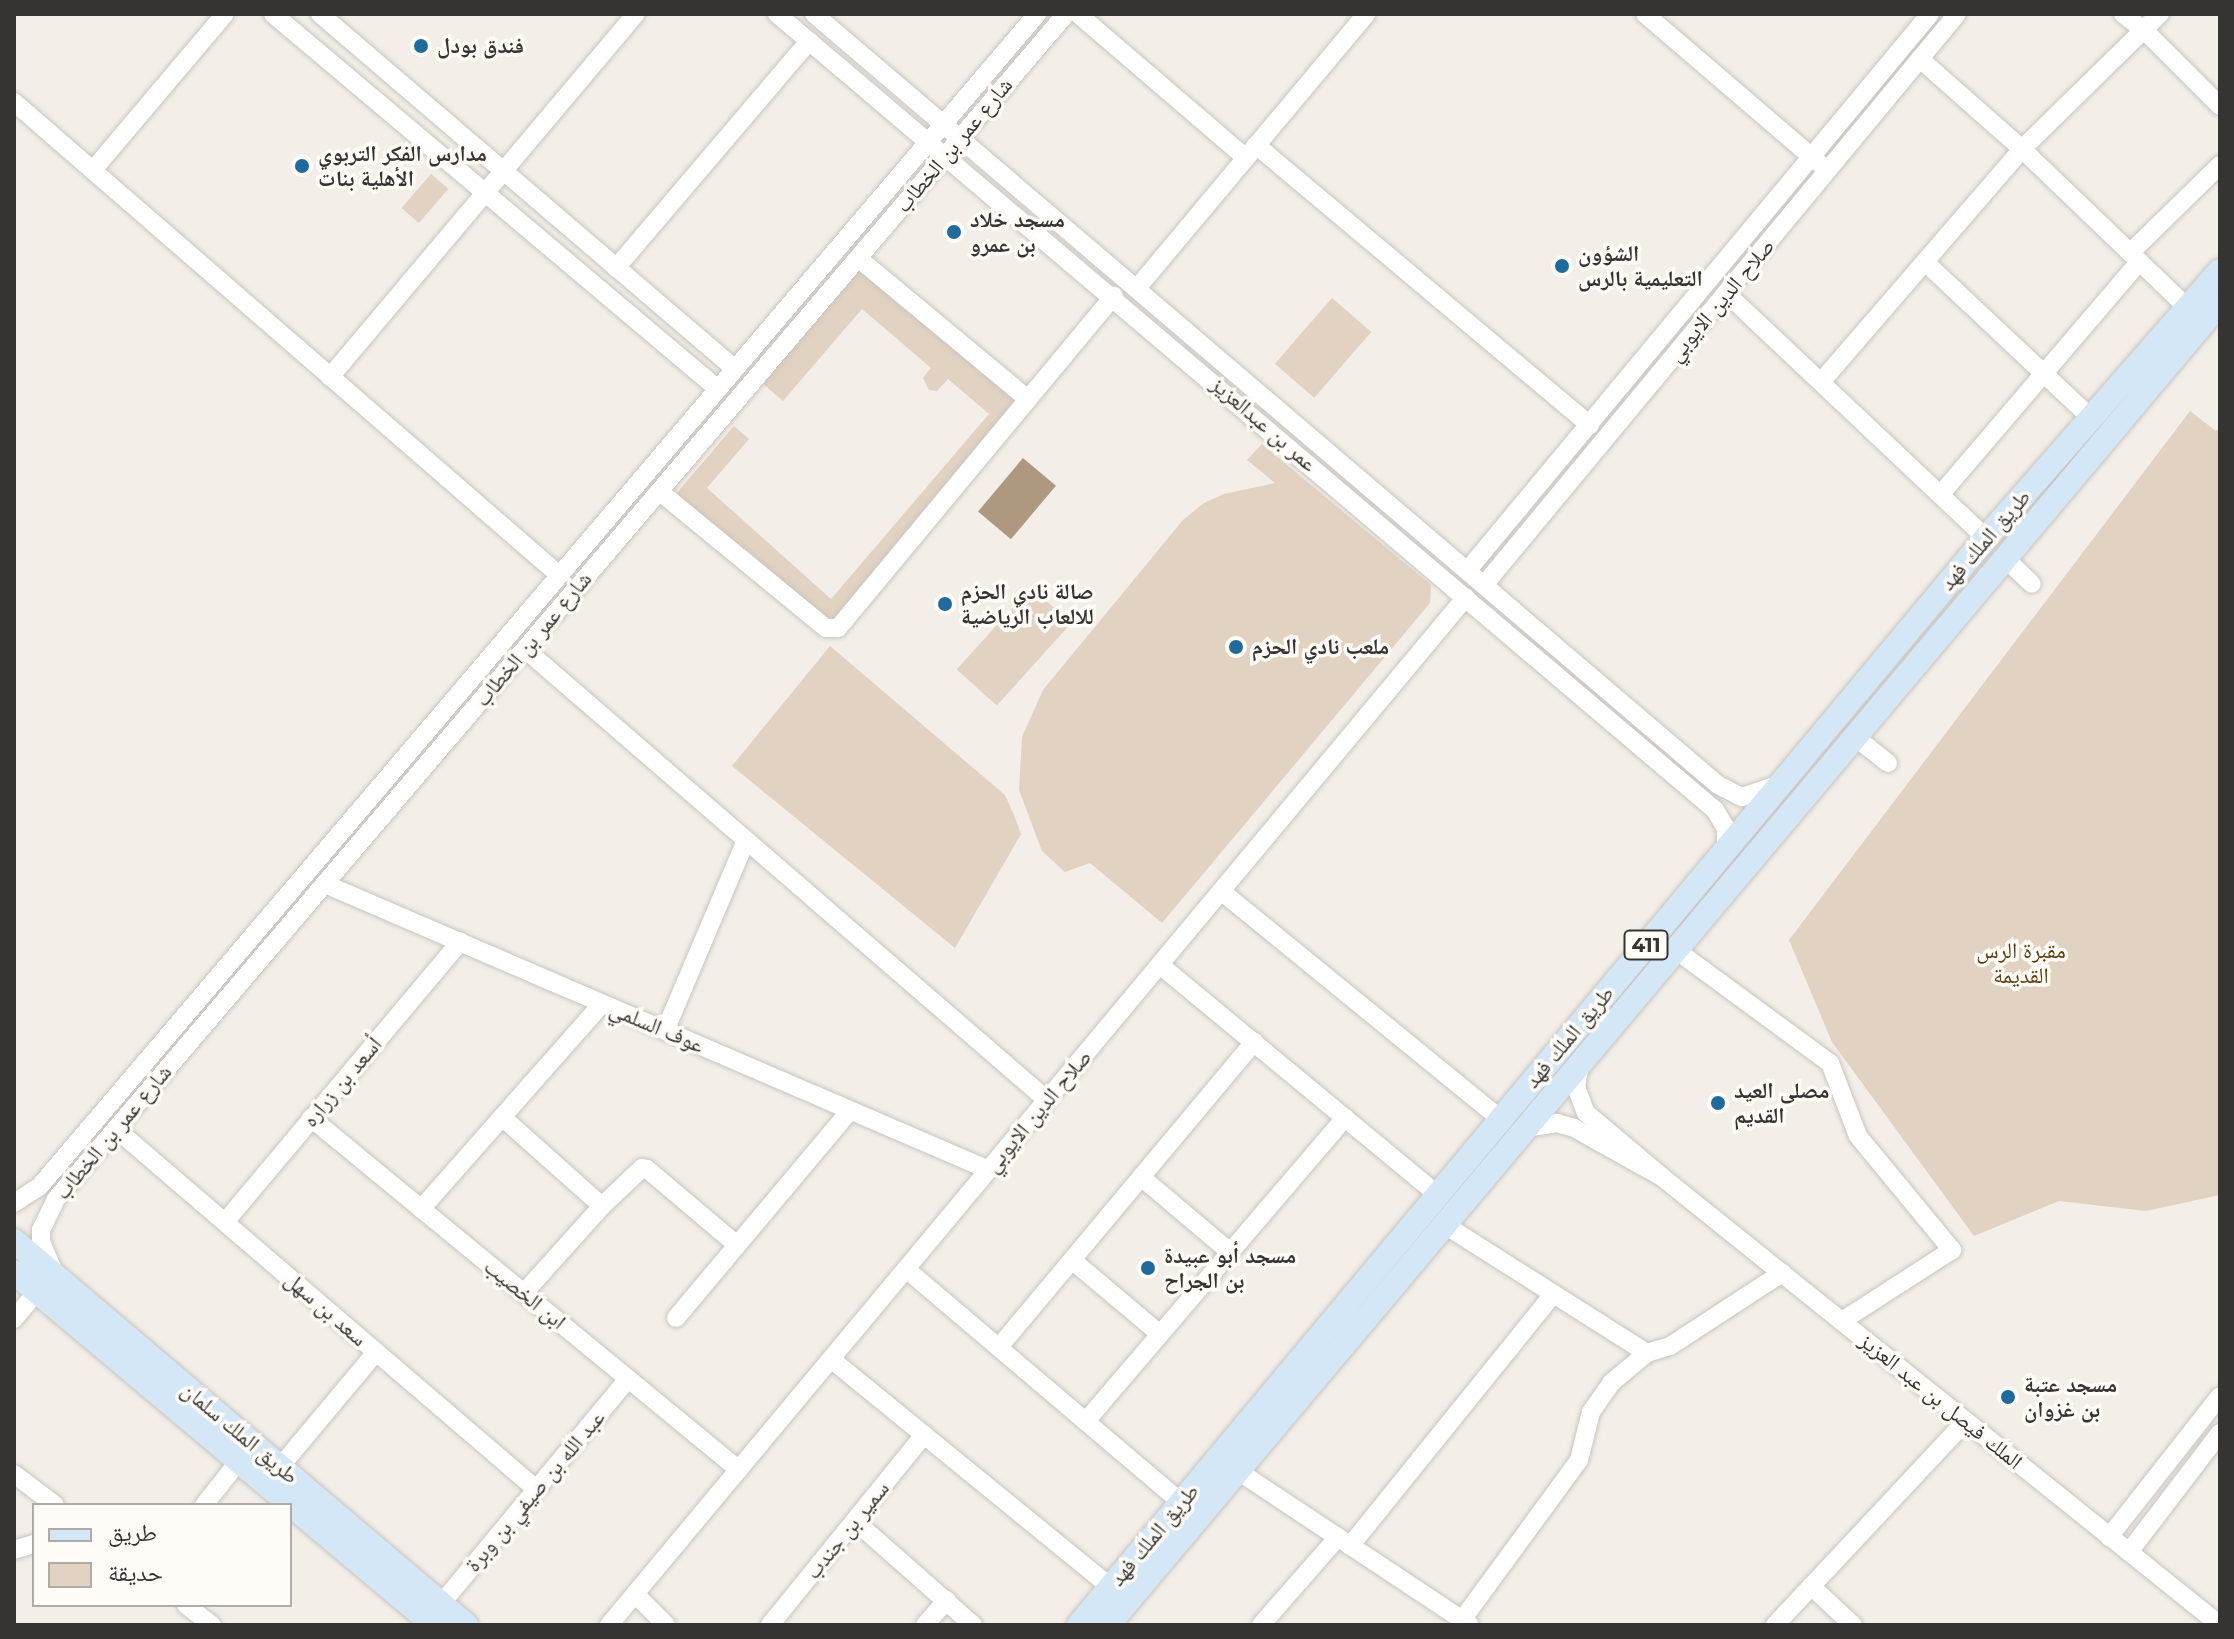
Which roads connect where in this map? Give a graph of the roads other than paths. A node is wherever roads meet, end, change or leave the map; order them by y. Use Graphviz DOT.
graph roads {
  1 [pos="225,14"];
  2 [pos="273,14"];
  3 [pos="777,14"];
  4 [pos="814,14"];
  5 [pos="1037,14"];
  6 [pos="1066,14"];
  7 [pos="1078,14"];
  8 [pos="1366,14"];
  9 [pos="1645,14"];
  10 [pos="1930,14"];
  11 [pos="2123,14"];
  12 [pos="2160,14"];
  13 [pos="324,15"];
  14 [pos="1950,16"];
  15 [pos="624,18"];
  16 [pos="2145,31"];
  17 [pos="809,41"];
  18 [pos="1920,59"];
  19 [pos="14,102"];
  20 [pos="2220,106"];
  21 [pos="943,124"];
  22 [pos="960,138"];
  23 [pos="927,142"];
  24 [pos="2022,149"];
  25 [pos="1251,152"];
  26 [pos="944,156"];
  27 [pos="1812,157"];
  28 [pos="2220,165"];
  29 [pos="93,170"];
  30 [pos="1828,170"];
  31 [pos="503,171"];
  32 [pos="484,194"];
  33 [pos="2135,257"];
  34 [pos="858,258"];
  35 [pos="1925,262"];
  36 [pos="616,268"];
  37 [pos="2220,271"];
  38 [pos="1138,287"];
  39 [pos="1726,293"];
  40 [pos="1114,296"];
  41 [pos="2220,303"];
  42 [pos="2188,308"];
  43 [pos="735,369"];
  44 [pos="2043,373"];
  45 [pos="330,377"];
  46 [pos="1821,382"];
  47 [pos="718,389"];
  48 [pos="1028,399"];
  49 [pos="2099,421"];
  50 [pos="1590,425"];
  51 [pos="659,491"];
  52 [pos="1940,495"];
  53 [pos="1986,538"];
  54 [pos="2005,558"];
  55 [pos="1467,571"];
  56 [pos="559,575"];
  57 [pos="2032,584"];
  58 [pos="1484,585"];
  59 [pos="1466,597"];
  60 [pos="525,649"];
  61 [pos="1855,737"];
  62 [pos="1888,763"];
  63 [pos="1783,781"];
  64 [pos="746,840"];
  65 [pos="1726,849"];
  66 [pos="325,884"];
  67 [pos="1221,891"];
  68 [pos="460,942"];
  69 [pos="1676,950"];
  70 [pos="1160,965"];
  71 [pos="602,1004"];
  72 [pos="665,1031"];
  73 [pos="1254,1042"];
  74 [pos="1530,1085"];
  75 [pos="1561,1098"];
  76 [pos="1047,1100"];
  77 [pos="850,1111"];
  78 [pos="502,1117"];
  79 [pos="311,1118"];
  80 [pos="1345,1118"];
  81 [pos="1501,1119"];
  82 [pos="1526,1128"];
  83 [pos="1574,1128"];
  84 [pos="116,1129"];
  85 [pos="989,1170"];
  86 [pos="1141,1177"];
  87 [pos="1662,1177"];
  88 [pos="1438,1195"];
  89 [pos="14,1203"];
  90 [pos="602,1206"];
  91 [pos="421,1209"];
  92 [pos="225,1222"];
  93 [pos="1445,1225"];
  94 [pos="14,1241"];
  95 [pos="737,1245"];
  96 [pos="1230,1252"];
  97 [pos="1072,1260"];
  98 [pos="906,1269"];
  99 [pos="14,1272"];
  100 [pos="1782,1273"];
  101 [pos="56,1276"];
  102 [pos="37,1292"];
  103 [pos="524,1293"];
  104 [pos="1553,1294"];
  105 [pos="676,1318"];
  106 [pos="14,1319"];
  107 [pos="1842,1321"];
  108 [pos="1160,1334"];
  109 [pos="999,1347"];
  110 [pos="376,1352"];
  111 [pos="1647,1353"];
  112 [pos="831,1359"];
  113 [pos="628,1379"];
  114 [pos="2220,1396"];
  115 [pos="1086,1421"];
  116 [pos="1966,1421"];
  117 [pos="2220,1433"];
  118 [pos="924,1435"];
  119 [pos="239,1461"];
  120 [pos="280,1467"];
  121 [pos="739,1470"];
  122 [pos="1238,1471"];
  123 [pos="14,1474"];
  124 [pos="536,1489"];
  125 [pos="1181,1502"];
  126 [pos="52,1503"];
  127 [pos="206,1503"];
  128 [pos="290,1503"];
  129 [pos="292,1504"];
  130 [pos="855,1521"];
  131 [pos="2109,1537"];
  132 [pos="1344,1542"];
  133 [pos="2129,1552"];
  134 [pos="1811,1586"];
  135 [pos="1111,1587"];
  136 [pos="635,1594"];
  137 [pos="947,1600"];
  138 [pos="189,1607"];
  139 [pos="431,1618"];
  140 [pos="1466,1622"];
  141 [pos="212,1625"];
  142 [pos="466,1625"];
  143 [pos="609,1625"];
  144 [pos="666,1625"];
  145 [pos="770,1625"];
  146 [pos="925,1625"];
  147 [pos="973,1625"];
  148 [pos="1079,1625"];
  149 [pos="1108,1625"];
  150 [pos="1261,1625"];
  151 [pos="1775,1625"];
  152 [pos="1853,1625"];
  153 [pos="2220,1625"];
  1 -- 29 [label="street"];
  2 -- 32 [label="street"];
  3 -- 17 [label="street, عمر بن عبدالعزيز"];
  4 -- 21 [label="street, عمر بن عبدالعزيز"];
  5 -- 21 [label="street, شارع عمر بن الخطاب"];
  6 -- 22 [label="street, شارع عمر بن الخطاب"];
  7 -- 25 [label="street"];
  8 -- 25 [label="street"];
  9 -- 27 [label="street"];
  10 -- 27 [label="street, صلاح الدين الايوبي"];
  11 -- 16 [label="street"];
  12 -- 16 [label="street"];
  13 -- 31 [label="street"];
  14 -- 18 [label="street, صلاح الدين الايوبي"];
  15 -- 31 [label="street"];
  16 -- 20 [label="street"];
  16 -- 24 [label="street"];
  17 -- 23 [label="street, عمر بن عبدالعزيز"];
  17 -- 36 [label="street"];
  18 -- 24 [label="street"];
  18 -- 30 [label="street, صلاح الدين الايوبي"];
  19 -- 29 [label="street"];
  21 -- 22 [label="street, عمر بن عبدالعزيز"];
  21 -- 23 [label="street, شارع عمر بن الخطاب"];
  22 -- 26 [label="street, شارع عمر بن الخطاب"];
  22 -- 38 [label="street, عمر بن عبدالعزيز"];
  23 -- 26 [label="street, عمر بن عبدالعزيز"];
  23 -- 43 [label="street, شارع عمر بن الخطاب"];
  24 -- 33 [label="street"];
  24 -- 35 [label="street"];
  25 -- 38 [label="street"];
  25 -- 50 [label="street"];
  26 -- 34 [label="street, شارع عمر بن الخطاب"];
  26 -- 40 [label="street, عمر بن عبدالعزيز"];
  27 -- 30 [label="street"];
  27 -- 50 [label="street, صلاح الدين الايوبي"];
  28 -- 33 [label="street"];
  29 -- 45 [label="street"];
  30 -- 39 [label="street, صلاح الدين الايوبي"];
  31 -- 32 [label="street"];
  31 -- 36 [label="street"];
  32 -- 45 [label="street"];
  32 -- 47 [label="street"];
  33 -- 42 [label="street"];
  33 -- 44 [label="street"];
  34 -- 48 [label="street"];
  34 -- 51 [label="street, شارع عمر بن الخطاب"];
  35 -- 44 [label="street"];
  35 -- 46 [label="street"];
  36 -- 43 [label="street"];
  37 -- 42 [label="main road, طريق الملك فهد / 411"];
  38 -- 55 [label="street, عمر بن عبدالعزيز"];
  39 -- 46 [label="street"];
  39 -- 58 [label="street, صلاح الدين الايوبي"];
  40 -- 48 [label="street"];
  40 -- 59 [label="street, عمر بن عبدالعزيز"];
  41 -- 49 [label="main road, طريق الملك فهد / 411"];
  42 -- 49 [label="main road, طريق الملك فهد / 411"];
  43 -- 47 [label="street, شارع عمر بن الخطاب"];
  44 -- 49 [label="street"];
  44 -- 52 [label="street"];
  45 -- 56 [label="street"];
  46 -- 52 [label="street"];
  47 -- 56 [label="street, شارع عمر بن الخطاب"];
  48 -- 51 [label="street"];
  49 -- 53 [label="main road, طريق الملك فهد / 411"];
  49 -- 54 [label="main road, طريق الملك فهد / 411"];
  50 -- 55 [label="street, صلاح الدين الايوبي"];
  51 -- 60 [label="street, شارع عمر بن الخطاب"];
  52 -- 53 [label="street"];
  53 -- 63 [label="main road, طريق الملك فهد / 411"];
  54 -- 57 [label="street"];
  54 -- 61 [label="main road, طريق الملك فهد / 411"];
  55 -- 58 [label="street, عمر بن عبدالعزيز"];
  56 -- 89 [label="street, شارع عمر بن الخطاب"];
  58 -- 63 [label="street, عمر بن عبدالعزيز"];
  59 -- 65 [label="street, عمر بن عبدالعزيز"];
  59 -- 67 [label="street, صلاح الدين الايوبي"];
  60 -- 64 [label="street"];
  60 -- 66 [label="street, شارع عمر بن الخطاب"];
  61 -- 62 [label="street"];
  61 -- 69 [label="main road, طريق الملك فهد / 411"];
  63 -- 65 [label="main road, طريق الملك فهد / 411"];
  64 -- 72 [label="street"];
  64 -- 76 [label="street"];
  65 -- 74 [label="main road, طريق الملك فهد / 411"];
  66 -- 68 [label="street, عوف السلمي"];
  66 -- 84 [label="street, شارع عمر بن الخطاب"];
  67 -- 70 [label="street, صلاح الدين الايوبي"];
  67 -- 81 [label="street"];
  68 -- 71 [label="street, عوف السلمي"];
  68 -- 79 [label="street, أسعد بن زراره"];
  69 -- 75 [label="main road, طريق الملك فهد / 411"];
  69 -- 107 [label="street"];
  70 -- 73 [label="street"];
  70 -- 76 [label="street, صلاح الدين الايوبي"];
  71 -- 72 [label="street, عوف السلمي"];
  71 -- 78 [label="street"];
  72 -- 77 [label="street, عوف السلمي"];
  73 -- 80 [label="street"];
  73 -- 86 [label="street"];
  74 -- 75 [label="street"];
  74 -- 81 [label="main road, طريق الملك فهد / 411"];
  75 -- 82 [label="main road, طريق الملك فهد / 411"];
  75 -- 83 [label="street"];
  75 -- 87 [label="street"];
  76 -- 85 [label="street, صلاح الدين الايوبي"];
  77 -- 85 [label="street, عوف السلمي"];
  77 -- 95 [label="street"];
  78 -- 90 [label="street"];
  78 -- 91 [label="street"];
  79 -- 91 [label="street, ابن الخصيب"];
  79 -- 92 [label="street, أسعد بن زراره"];
  80 -- 88 [label="street"];
  80 -- 96 [label="street"];
  81 -- 88 [label="main road, طريق الملك فهد / 411"];
  82 -- 83 [label="street"];
  82 -- 93 [label="main road, طريق الملك فهد / 411"];
  83 -- 87 [label="street"];
  84 -- 92 [label="street, سعد بن سهل"];
  84 -- 101 [label="street, شارع عمر بن الخطاب"];
  85 -- 98 [label="street, صلاح الدين الايوبي"];
  86 -- 96 [label="street"];
  86 -- 97 [label="street"];
  87 -- 100 [label="street, الملك فيصل بن عبد العزيز"];
  88 -- 125 [label="main road, طريق الملك فهد / 411"];
  90 -- 95 [label="street"];
  90 -- 103 [label="street"];
  91 -- 103 [label="street, ابن الخصيب"];
  92 -- 110 [label="street, سعد بن سهل"];
  93 -- 104 [label="street"];
  93 -- 122 [label="main road, طريق الملك فهد / 411"];
  94 -- 101 [label="main road, طريق الملك سلمان"];
  95 -- 105 [label="street"];
  96 -- 108 [label="street"];
  97 -- 108 [label="street"];
  97 -- 109 [label="street"];
  98 -- 109 [label="street"];
  98 -- 112 [label="street, صلاح الدين الايوبي"];
  99 -- 102 [label="main road, طريق الملك سلمان"];
  100 -- 107 [label="street, الملك فيصل بن عبد العزيز"];
  100 -- 111 [label="street"];
  101 -- 120 [label="main road, طريق الملك سلمان"];
  102 -- 106 [label="street"];
  102 -- 119 [label="main road, طريق الملك سلمان"];
  103 -- 113 [label="street, ابن الخصيب"];
  104 -- 111 [label="street"];
  104 -- 132 [label="street"];
  107 -- 116 [label="street, الملك فيصل بن عبد العزيز"];
  108 -- 115 [label="street"];
  109 -- 115 [label="street"];
  110 -- 120 [label="street"];
  110 -- 124 [label="street, سعد بن سهل"];
  111 -- 140 [label="street"];
  112 -- 118 [label="street"];
  112 -- 121 [label="street, صلاح الدين الايوبي"];
  113 -- 121 [label="street, ابن الخصيب"];
  113 -- 124 [label="street, عبد الله بن صيفي بن وبرة"];
  114 -- 131 [label="street"];
  115 -- 125 [label="street"];
  116 -- 131 [label="street, الملك فيصل بن عبد العزيز"];
  116 -- 134 [label="street"];
  117 -- 133 [label="street"];
  118 -- 130 [label="street, سمير بن جندب"];
  118 -- 135 [label="street"];
  119 -- 127 [label="street"];
  119 -- 128 [label="main road, طريق الملك سلمان"];
  120 -- 139 [label="main road, طريق الملك سلمان"];
  121 -- 136 [label="street, صلاح الدين الايوبي"];
  122 -- 132 [label="street"];
  122 -- 149 [label="main road, طريق الملك فهد / 411"];
  123 -- 126 [label="street"];
  124 -- 139 [label="street, عبد الله بن صيفي بن وبرة"];
  125 -- 135 [label="main road, طريق الملك فهد / 411"];
  129 -- 139 [label="main road, طريق الملك سلمان"];
  130 -- 137 [label="street"];
  130 -- 145 [label="street, سمير بن جندب"];
  131 -- 133 [label="street, الملك فيصل بن عبد العزيز"];
  132 -- 140 [label="street"];
  132 -- 150 [label="street"];
  133 -- 153 [label="street, الملك فيصل بن عبد العزيز"];
  134 -- 151 [label="street"];
  134 -- 152 [label="street"];
  135 -- 148 [label="main road, طريق الملك فهد / 411"];
  136 -- 143 [label="street, صلاح الدين الايوبي"];
  136 -- 144 [label="street"];
  137 -- 146 [label="street"];
  137 -- 147 [label="street"];
  138 -- 141 [label="street"];
  139 -- 142 [label="main road, طريق الملك سلمان"];
}
